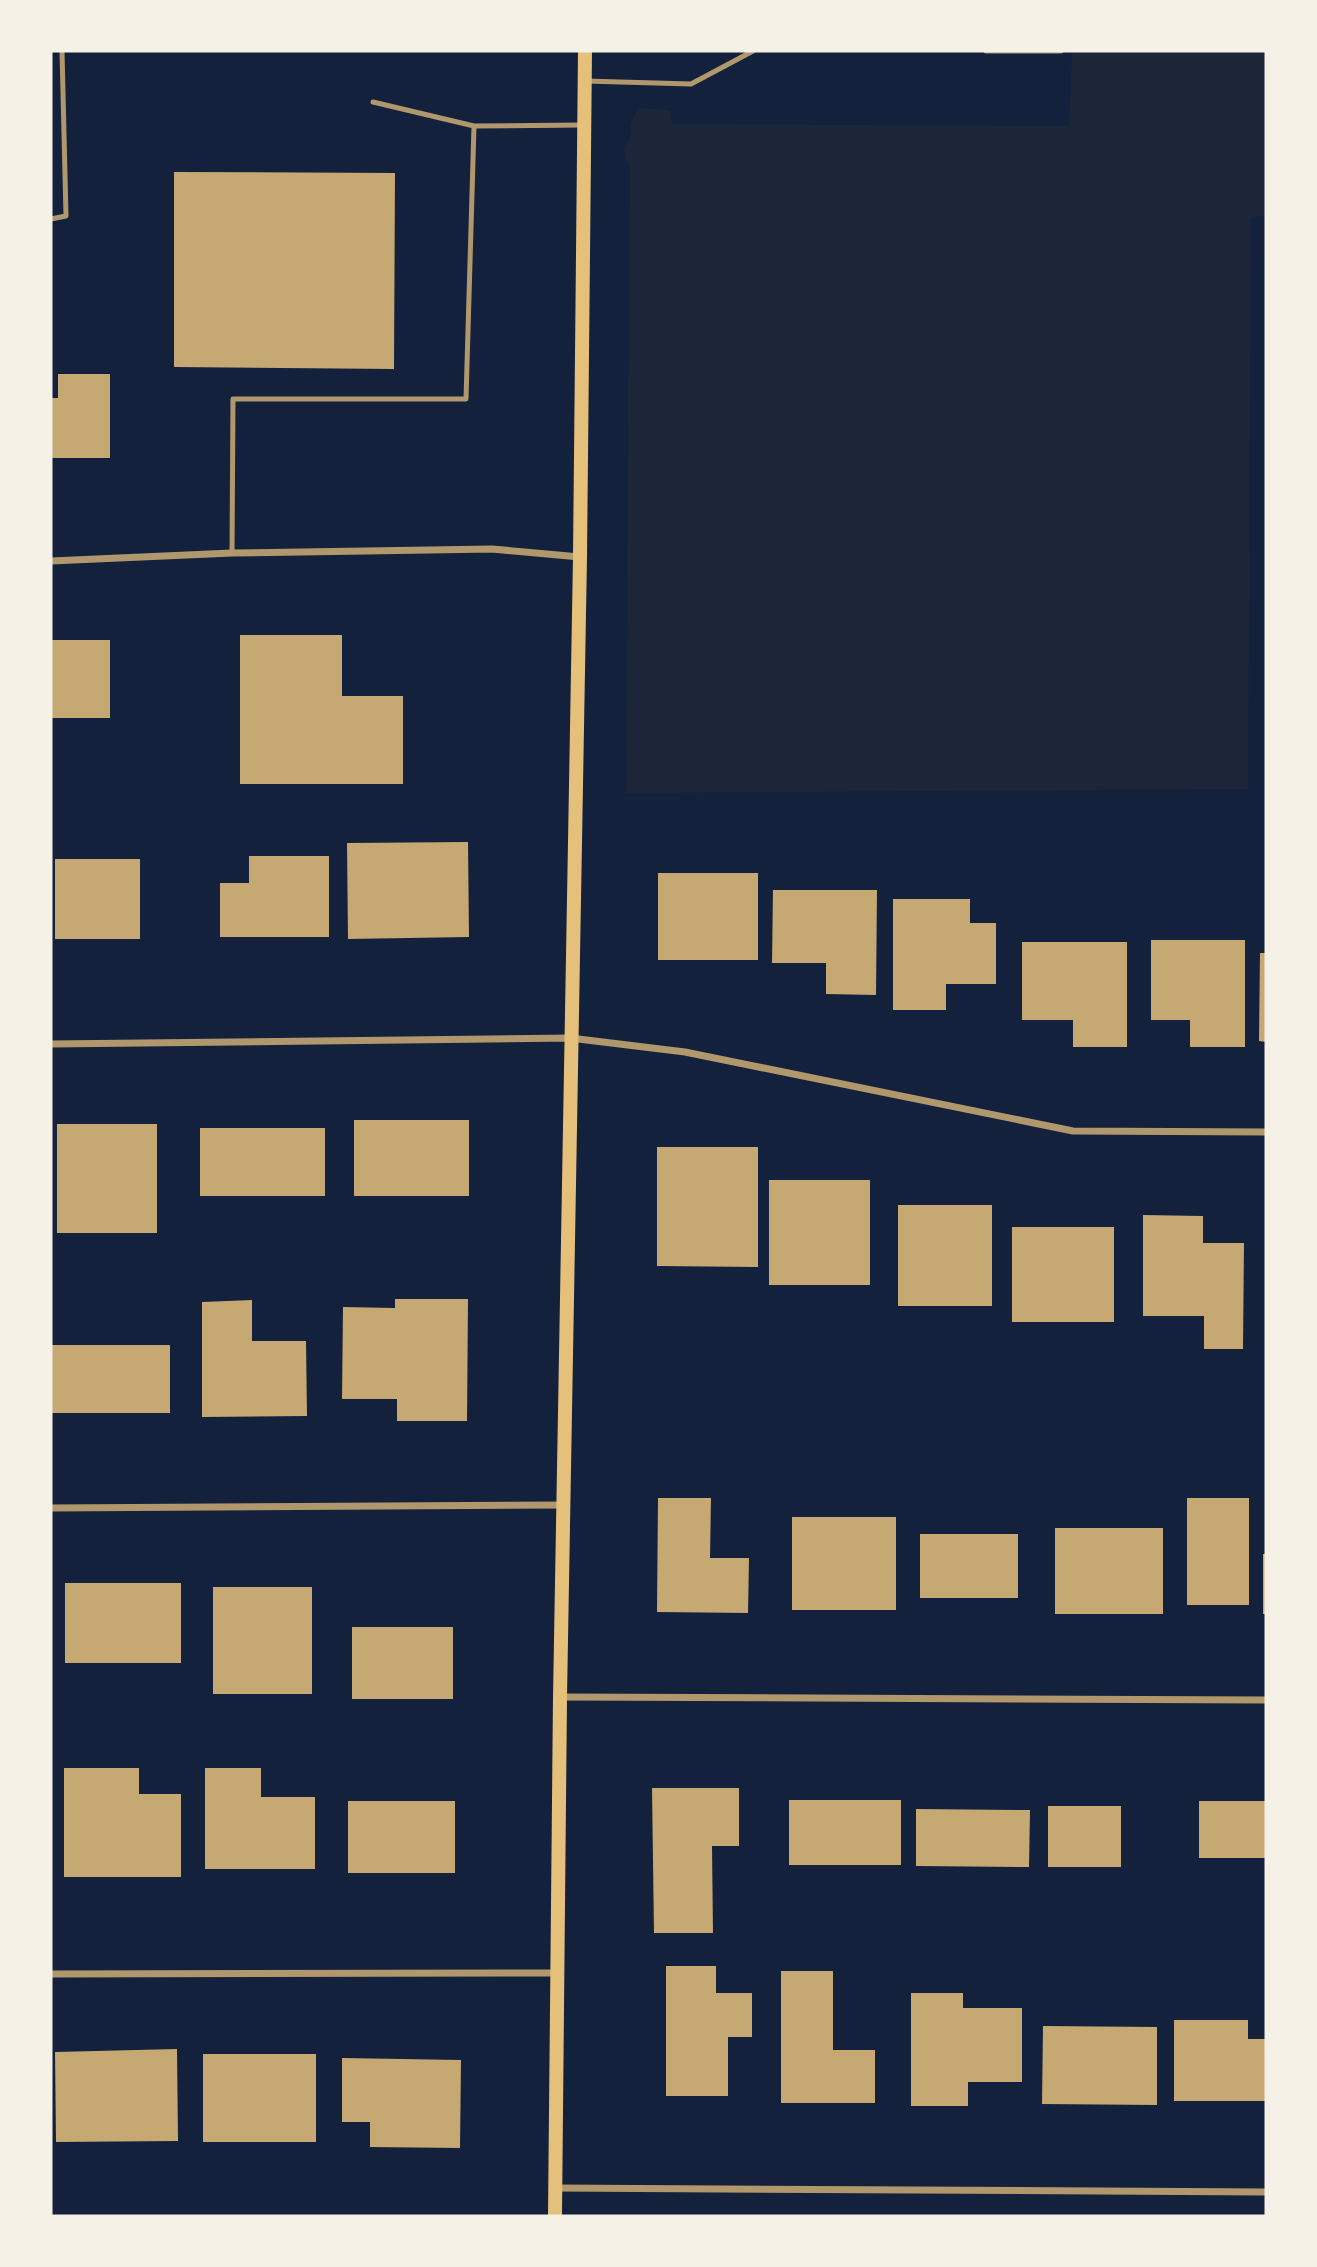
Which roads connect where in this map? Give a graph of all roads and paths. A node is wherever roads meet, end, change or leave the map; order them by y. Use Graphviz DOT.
graph roads {
  1 [pos="62,51"];
  2 [pos="585,51"];
  3 [pos="753,51"];
  4 [pos="986,51"];
  5 [pos="1061,51"];
  6 [pos="585,80"];
  7 [pos="373,102"];
  8 [pos="584,125"];
  9 [pos="474,126"];
  10 [pos="51,219"];
  11 [pos="232,553"];
  12 [pos="580,557"];
  13 [pos="51,561"];
  14 [pos="570,1038"];
  15 [pos="51,1044"];
  16 [pos="1266,1132"];
  17 [pos="564,1505"];
  18 [pos="51,1508"];
  19 [pos="560,1697"];
  20 [pos="1266,1700"];
  21 [pos="558,1973"];
  22 [pos="51,1974"];
  23 [pos="555,2188"];
  24 [pos="1266,2192"];
  25 [pos="555,2216"];
  1 -- 10 [label="lane"];
  2 -- 6 [label="main road"];
  3 -- 6 [label="lane"];
  4 -- 5 [label="lane"];
  6 -- 8 [label="main road"];
  7 -- 9 [label="lane"];
  8 -- 9 [label="lane"];
  8 -- 12 [label="main road"];
  9 -- 11 [label="lane"];
  11 -- 12 [label="street"];
  11 -- 13 [label="street"];
  12 -- 14 [label="main road"];
  14 -- 15 [label="street"];
  14 -- 16 [label="street"];
  14 -- 17 [label="main road"];
  17 -- 18 [label="street"];
  17 -- 19 [label="main road"];
  19 -- 20 [label="street"];
  19 -- 21 [label="main road"];
  21 -- 22 [label="street"];
  21 -- 23 [label="main road"];
  23 -- 24 [label="street"];
  23 -- 25 [label="main road"];
}
